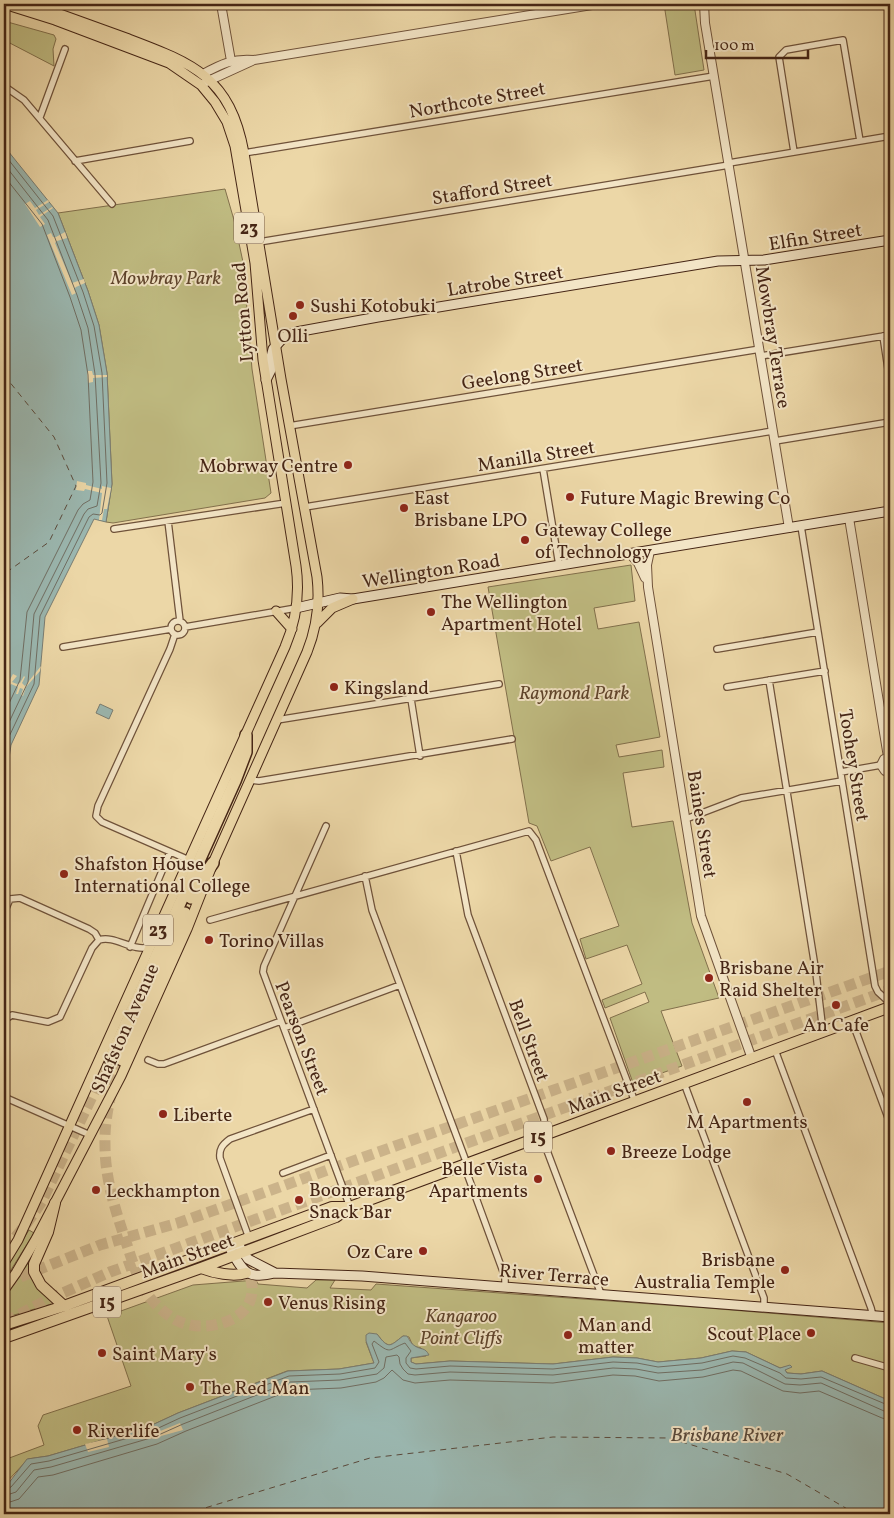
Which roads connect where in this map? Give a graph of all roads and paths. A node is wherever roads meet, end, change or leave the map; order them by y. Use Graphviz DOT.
graph roads {
  1 [pos="4,4"];
  2 [pos="32,4"];
  3 [pos="221,4"];
  4 [pos="598,4"];
  5 [pos="704,4"];
  6 [pos="65,49"];
  7 [pos="254,60"];
  8 [pos="231,61"];
  9 [pos="714,76"];
  10 [pos="207,77"];
  11 [pos="201,85"];
  12 [pos="4,86"];
  13 [pos="40,117"];
  14 [pos="890,136"];
  15 [pos="190,141"];
  16 [pos="860,141"];
  17 [pos="244,152"];
  18 [pos="794,152"];
  19 [pos="75,160"];
  20 [pos="729,164"];
  21 [pos="112,204"];
  22 [pos="890,240"];
  23 [pos="259,242"];
  24 [pos="745,262"];
  25 [pos="890,335"];
  26 [pos="882,336"];
  27 [pos="275,345"];
  28 [pos="760,352"];
  29 [pos="266,380"];
  30 [pos="890,382"];
  31 [pos="890,422"];
  32 [pos="289,426"];
  33 [pos="773,431"];
  34 [pos="775,441"];
  35 [pos="543,469"];
  36 [pos="286,503"];
  37 [pos="304,508"];
  38 [pos="890,511"];
  39 [pos="849,518"];
  40 [pos="168,521"];
  41 [pos="801,526"];
  42 [pos="789,528"];
  43 [pos="114,529"];
  44 [pos="650,550"];
  45 [pos="630,554"];
  46 [pos="559,565"];
  47 [pos="648,587"];
  48 [pos="353,599"];
  49 [pos="318,603"];
  50 [pos="296,608"];
  51 [pos="276,612"];
  52 [pos="180,621"];
  53 [pos="316,624"];
  54 [pos="185,627"];
  55 [pos="292,629"];
  56 [pos="173,632"];
  57 [pos="818,632"];
  58 [pos="64,647"];
  59 [pos="717,649"];
  60 [pos="825,671"];
  61 [pos="769,680"];
  62 [pos="499,684"];
  63 [pos="727,687"];
  64 [pos="411,699"];
  65 [pos="277,720"];
  66 [pos="246,735"];
  67 [pos="512,740"];
  68 [pos="420,756"];
  69 [pos="889,757"];
  70 [pos="881,765"];
  71 [pos="841,772"];
  72 [pos="890,772"];
  73 [pos="890,776"];
  74 [pos="250,780"];
  75 [pos="842,782"];
  76 [pos="787,790"];
  77 [pos="686,819"];
  78 [pos="326,826"];
  79 [pos="456,851"];
  80 [pos="170,852"];
  81 [pos="189,860"];
  82 [pos="213,863"];
  83 [pos="365,876"];
  84 [pos="295,896"];
  85 [pos="4,913"];
  86 [pos="210,920"];
  87 [pos="100,940"];
  88 [pos="130,947"];
  89 [pos="150,947"];
  90 [pos="400,985"];
  91 [pos="890,1003"];
  92 [pos="890,1007"];
  93 [pos="4,1020"];
  94 [pos="281,1021"];
  95 [pos="852,1021"];
  96 [pos="284,1028"];
  97 [pos="823,1032"];
  98 [pos="775,1050"];
  99 [pos="752,1058"];
  100 [pos="148,1060"];
  101 [pos="684,1083"];
  102 [pos="4,1097"];
  103 [pos="635,1102"];
  104 [pos="314,1108"];
  105 [pos="890,1123"];
  106 [pos="70,1126"];
  107 [pos="90,1135"];
  108 [pos="545,1135"];
  109 [pos="331,1155"];
  110 [pos="466,1164"];
  111 [pos="282,1173"];
  112 [pos="55,1203"];
  113 [pos="350,1207"];
  114 [pos="249,1238"];
  115 [pos="233,1244"];
  116 [pos="239,1254"];
  117 [pos="4,1263"];
  118 [pos="201,1268"];
  119 [pos="246,1273"];
  120 [pos="275,1273"];
  121 [pos="505,1286"];
  122 [pos="4,1290"];
  123 [pos="601,1294"];
  124 [pos="64,1306"];
  125 [pos="764,1308"];
  126 [pos="872,1316"];
  127 [pos="890,1317"];
  128 [pos="4,1324"];
  129 [pos="4,1338"];
  130 [pos="855,1358"];
  131 [pos="890,1368"];
  1 -- 11 [label="main road, Lytton Road / 23"];
  2 -- 10 [label="main road, Lytton Road / 23"];
  3 -- 8 [label="street"];
  4 -- 7 [label="street"];
  5 -- 9 [label="street, Mowbray Terrace"];
  6 -- 13 [label="street"];
  7 -- 8 [label="street"];
  7 -- 10 [label="street"];
  8 -- 10 [label="street"];
  9 -- 17 [label="street, Northcote Street"];
  9 -- 20 [label="street, Mowbray Terrace"];
  10 -- 11 [label="street"];
  10 -- 17 [label="main road, Lytton Road / 23"];
  11 -- 29 [label="main road, Lytton Road / 23"];
  12 -- 13 [label="street"];
  13 -- 19 [label="street"];
  14 -- 16 [label="street, Stafford Street"];
  15 -- 19 [label="street"];
  16 -- 18 [label="street, Stafford Street"];
  16 -- 18 [label="street"];
  17 -- 23 [label="main road, Lytton Road / 23"];
  18 -- 20 [label="street, Stafford Street"];
  19 -- 21 [label="street"];
  20 -- 23 [label="street, Stafford Street"];
  20 -- 24 [label="street, Mowbray Terrace"];
  22 -- 24 [label="main road, Elfin Street"];
  23 -- 27 [label="main road, Lytton Road / 23"];
  24 -- 27 [label="main road, Latrobe Street"];
  24 -- 28 [label="street, Mowbray Terrace"];
  25 -- 26 [label="street, Geelong Street"];
  26 -- 28 [label="street, Geelong Street"];
  26 -- 30 [label="street"];
  27 -- 29 [label="main road"];
  27 -- 32 [label="main road, Lytton Road / 23"];
  28 -- 32 [label="street, Geelong Street"];
  28 -- 33 [label="street, Mowbray Terrace"];
  29 -- 36 [label="main road, Lytton Road / 23"];
  31 -- 34 [label="street"];
  32 -- 37 [label="main road, Lytton Road / 23"];
  33 -- 34 [label="street, Mowbray Terrace"];
  33 -- 35 [label="street, Manilla Street"];
  34 -- 42 [label="street, Mowbray Terrace"];
  35 -- 37 [label="street, Manilla Street"];
  35 -- 46 [label="street"];
  36 -- 40 [label="street"];
  36 -- 50 [label="main road, Lytton Road / 23"];
  37 -- 49 [label="main road, Lytton Road / 23"];
  38 -- 39 [label="main road, Wellington Road"];
  39 -- 41 [label="main road, Wellington Road"];
  39 -- 69 [label="street"];
  40 -- 43 [label="street"];
  40 -- 52 [label="street"];
  41 -- 42 [label="main road, Wellington Road"];
  41 -- 57 [label="street, Toohey Street"];
  42 -- 44 [label="main road, Wellington Road"];
  44 -- 45 [label="main road, Wellington Road"];
  44 -- 47 [label="street, Baines Street"];
  45 -- 46 [label="main road, Wellington Road"];
  45 -- 47 [label="street, Baines Street"];
  46 -- 48 [label="main road, Wellington Road"];
  47 -- 77 [label="street, Baines Street"];
  48 -- 49 [label="main road, Wellington Road"];
  48 -- 53 [label="main road"];
  49 -- 50 [label="main road, Wellington Road"];
  49 -- 53 [label="main road, Shafston Avenue / 23"];
  50 -- 51 [label="street, Wellington Road"];
  50 -- 55 [label="main road, Shafston Avenue / 23"];
  51 -- 54 [label="street, Wellington Road"];
  51 -- 55 [label="main road"];
  52 -- 54 [label="street"];
  52 -- 56 [label="street"];
  53 -- 65 [label="main road, Shafston Avenue / 23"];
  54 -- 56 [label="street"];
  55 -- 66 [label="main road, Shafston Avenue / 23"];
  56 -- 58 [label="street"];
  56 -- 80 [label="street"];
  57 -- 59 [label="street"];
  57 -- 60 [label="street, Toohey Street"];
  60 -- 61 [label="street"];
  60 -- 71 [label="street, Toohey Street"];
  61 -- 63 [label="street"];
  61 -- 76 [label="street"];
  62 -- 64 [label="street"];
  64 -- 65 [label="street"];
  64 -- 68 [label="street"];
  65 -- 74 [label="main road, Shafston Avenue / 23"];
  66 -- 81 [label="main road, Shafston Avenue / 23"];
  66 -- 82 [label="highway"];
  67 -- 68 [label="street"];
  68 -- 74 [label="street"];
  69 -- 70 [label="street"];
  70 -- 71 [label="street"];
  70 -- 72 [label="street"];
  71 -- 75 [label="street, Toohey Street"];
  72 -- 73 [label="street"];
  74 -- 82 [label="main road, Shafston Avenue / 23"];
  75 -- 76 [label="street"];
  75 -- 91 [label="street, Toohey Street"];
  76 -- 77 [label="street"];
  76 -- 97 [label="street"];
  77 -- 99 [label="street, Baines Street"];
  78 -- 84 [label="street, Pearson Street"];
  79 -- 83 [label="street"];
  79 -- 103 [label="street"];
  79 -- 108 [label="street, Bell Street"];
  80 -- 81 [label="street"];
  80 -- 88 [label="street, Shafston Avenue"];
  81 -- 89 [label="main road, Shafston Avenue / 23"];
  82 -- 107 [label="main road, Shafston Avenue / 23"];
  83 -- 84 [label="street"];
  83 -- 90 [label="street"];
  84 -- 86 [label="street"];
  84 -- 94 [label="street, Pearson Street"];
  85 -- 87 [label="street"];
  87 -- 88 [label="street"];
  87 -- 93 [label="street"];
  88 -- 89 [label="street"];
  89 -- 106 [label="main road, Shafston Avenue / 23"];
  90 -- 96 [label="street"];
  90 -- 110 [label="street"];
  92 -- 95 [label="highway, Main Street / 15"];
  94 -- 96 [label="street, Pearson Street"];
  94 -- 100 [label="street"];
  95 -- 97 [label="highway, Main Street / 15"];
  95 -- 105 [label="street"];
  96 -- 104 [label="street, Pearson Street"];
  97 -- 98 [label="highway, Main Street / 15"];
  98 -- 99 [label="highway, Main Street / 15"];
  98 -- 126 [label="street"];
  99 -- 101 [label="highway, Main Street / 15"];
  101 -- 103 [label="highway, Main Street / 15"];
  101 -- 125 [label="street"];
  102 -- 106 [label="street"];
  103 -- 108 [label="highway, Main Street / 15"];
  104 -- 109 [label="street, Pearson Street"];
  104 -- 114 [label="street"];
  106 -- 107 [label="street"];
  106 -- 117 [label="main road, Shafston Avenue / 23"];
  107 -- 112 [label="main road, Shafston Avenue / 23"];
  108 -- 110 [label="highway, Main Street / 15"];
  108 -- 123 [label="street, Bell Street"];
  109 -- 111 [label="street"];
  109 -- 113 [label="street, Pearson Street"];
  110 -- 113 [label="highway, Main Street / 15"];
  110 -- 121 [label="street"];
  112 -- 122 [label="main road, Shafston Avenue / 23"];
  112 -- 124 [label="highway"];
  113 -- 114 [label="highway, Main Street / 15"];
  113 -- 116 [label="highway, Main Street / 15"];
  114 -- 115 [label="highway, Main Street / 15"];
  115 -- 116 [label="main road, River Terrace"];
  115 -- 124 [label="highway, Main Street / 15"];
  116 -- 118 [label="highway, Main Street / 15"];
  116 -- 119 [label="main road, River Terrace"];
  116 -- 120 [label="main road, River Terrace"];
  118 -- 119 [label="highway"];
  118 -- 129 [label="highway, Main Street / 15"];
  119 -- 120 [label="main road, River Terrace"];
  120 -- 121 [label="main road, River Terrace"];
  121 -- 123 [label="main road, River Terrace"];
  123 -- 125 [label="main road, River Terrace"];
  124 -- 128 [label="highway, Main Street / 15"];
  125 -- 126 [label="main road, River Terrace"];
  126 -- 127 [label="main road, River Terrace"];
  130 -- 131 [label="street"];
}
